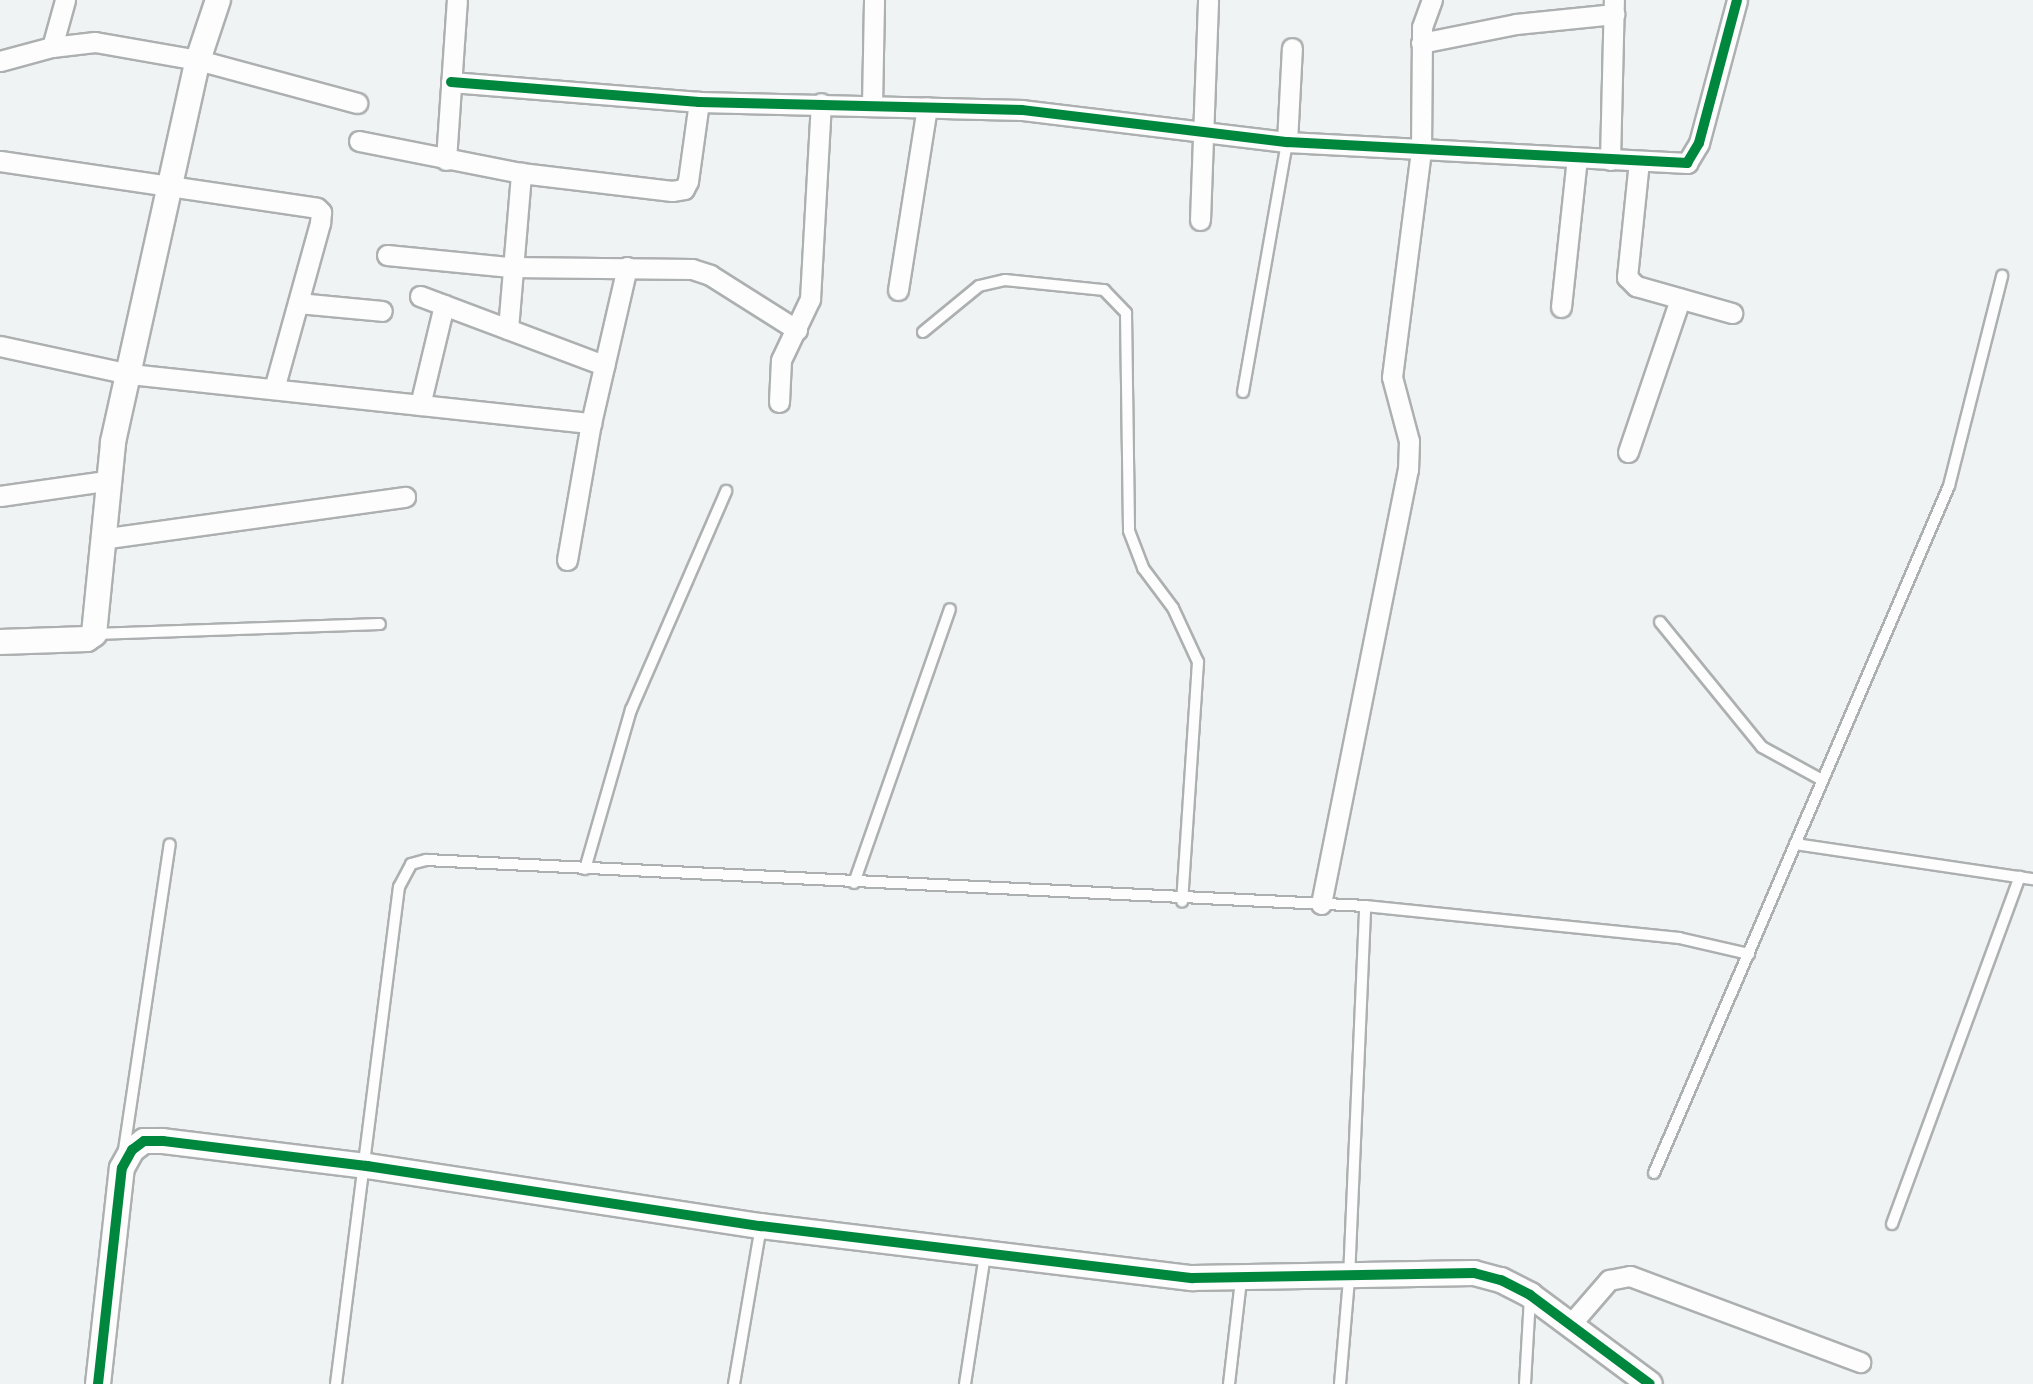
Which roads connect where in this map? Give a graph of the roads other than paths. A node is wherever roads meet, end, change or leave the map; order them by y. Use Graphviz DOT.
graph roads {
  1 [pos="65,0"];
  2 [pos="219,0"];
  3 [pos="457,0"];
  4 [pos="874,0"];
  5 [pos="1208,0"];
  6 [pos="1432,0"];
  7 [pos="1737,0"];
  8 [pos="1614,7"];
  9 [pos="1420,43"];
  10 [pos="52,47"];
  11 [pos="1293,48"];
  12 [pos="198,60"];
  13 [pos="0,61"];
  14 [pos="451,82"];
  15 [pos="699,102"];
  16 [pos="357,103"];
  17 [pos="821,103"];
  18 [pos="872,106"];
  19 [pos="927,107"];
  20 [pos="1201,131"];
  21 [pos="359,141"];
  22 [pos="1287,142"];
  23 [pos="1421,151"];
  24 [pos="1577,158"];
  25 [pos="446,160"];
  26 [pos="1610,160"];
  27 [pos="0,161"];
  28 [pos="1639,161"];
  29 [pos="521,173"];
  30 [pos="169,185"];
  31 [pos="1200,220"];
  32 [pos="387,255"];
  33 [pos="510,267"];
  34 [pos="627,267"];
  35 [pos="2002,276"];
  36 [pos="898,290"];
  37 [pos="420,296"];
  38 [pos="1680,299"];
  39 [pos="298,303"];
  40 [pos="444,305"];
  41 [pos="1561,307"];
  42 [pos="382,311"];
  43 [pos="1732,313"];
  44 [pos="508,329"];
  45 [pos="797,330"];
  46 [pos="923,332"];
  47 [pos="0,346"];
  48 [pos="604,365"];
  49 [pos="130,374"];
  50 [pos="274,389"];
  51 [pos="1243,392"];
  52 [pos="779,402"];
  53 [pos="420,405"];
  54 [pos="591,423"];
  55 [pos="1628,452"];
  56 [pos="106,481"];
  57 [pos="726,491"];
  58 [pos="0,496"];
  59 [pos="405,497"];
  60 [pos="101,539"];
  61 [pos="567,559"];
  62 [pos="950,609"];
  63 [pos="1660,622"];
  64 [pos="380,624"];
  65 [pos="94,635"];
  66 [pos="0,642"];
  67 [pos="1822,780"];
  68 [pos="170,844"];
  69 [pos="1795,844"];
  70 [pos="585,869"];
  71 [pos="2020,877"];
  72 [pos="2033,878"];
  73 [pos="854,883"];
  74 [pos="1182,901"];
  75 [pos="1321,904"];
  76 [pos="1365,906"];
  77 [pos="1749,954"];
  78 [pos="367,1166"];
  79 [pos="122,1168"];
  80 [pos="1654,1173"];
  81 [pos="1892,1224"];
  82 [pos="761,1226"];
  83 [pos="985,1255"];
  84 [pos="1349,1278"];
  85 [pos="1241,1280"];
  86 [pos="1531,1295"];
  87 [pos="1570,1325"];
  88 [pos="1860,1362"];
  89 [pos="98,1384"];
  90 [pos="336,1384"];
  91 [pos="734,1384"];
  92 [pos="965,1384"];
  93 [pos="1229,1384"];
  94 [pos="1340,1384"];
  95 [pos="1525,1384"];
  96 [pos="1650,1384"];
  1 -- 10 [label="street"];
  2 -- 12 [label="street"];
  3 -- 14 [label="street"];
  4 -- 18 [label="street"];
  5 -- 20 [label="street"];
  6 -- 9 [label="street"];
  7 -- 28 [label="street"];
  8 -- 9 [label="street"];
  8 -- 26 [label="street"];
  9 -- 23 [label="street"];
  10 -- 12 [label="street"];
  10 -- 13 [label="street"];
  11 -- 22 [label="street"];
  12 -- 16 [label="street"];
  12 -- 30 [label="street"];
  14 -- 15 [label="street"];
  14 -- 25 [label="street"];
  15 -- 17 [label="street"];
  15 -- 29 [label="street"];
  17 -- 18 [label="street"];
  17 -- 45 [label="street"];
  18 -- 19 [label="street"];
  19 -- 20 [label="street"];
  19 -- 36 [label="street"];
  20 -- 22 [label="street"];
  20 -- 31 [label="street"];
  21 -- 25 [label="street"];
  22 -- 23 [label="street"];
  22 -- 51 [label="lane"];
  23 -- 24 [label="street"];
  23 -- 75 [label="street"];
  24 -- 26 [label="street"];
  24 -- 41 [label="street"];
  25 -- 29 [label="street"];
  26 -- 28 [label="street"];
  27 -- 30 [label="street"];
  28 -- 38 [label="street"];
  29 -- 33 [label="street"];
  30 -- 39 [label="street"];
  30 -- 49 [label="street"];
  32 -- 33 [label="street"];
  33 -- 34 [label="street"];
  33 -- 44 [label="street"];
  34 -- 45 [label="street"];
  34 -- 48 [label="street"];
  35 -- 67 [label="lane"];
  37 -- 40 [label="street"];
  38 -- 43 [label="street"];
  38 -- 55 [label="street"];
  39 -- 42 [label="street"];
  39 -- 50 [label="street"];
  40 -- 44 [label="street"];
  40 -- 53 [label="street"];
  44 -- 48 [label="street"];
  45 -- 52 [label="street"];
  46 -- 74 [label="lane"];
  47 -- 49 [label="street"];
  48 -- 54 [label="street"];
  49 -- 50 [label="street"];
  49 -- 56 [label="street"];
  50 -- 53 [label="street"];
  53 -- 54 [label="street"];
  54 -- 61 [label="street"];
  56 -- 58 [label="street"];
  56 -- 60 [label="street"];
  57 -- 70 [label="lane"];
  59 -- 60 [label="street"];
  60 -- 65 [label="street"];
  62 -- 73 [label="lane"];
  63 -- 67 [label="lane"];
  64 -- 65 [label="lane"];
  65 -- 66 [label="street"];
  67 -- 69 [label="lane"];
  68 -- 79 [label="lane"];
  69 -- 71 [label="lane"];
  69 -- 77 [label="lane"];
  70 -- 73 [label="lane"];
  70 -- 78 [label="lane"];
  71 -- 72 [label="lane"];
  71 -- 81 [label="lane"];
  73 -- 74 [label="lane"];
  74 -- 75 [label="lane"];
  75 -- 76 [label="lane"];
  76 -- 77 [label="lane"];
  76 -- 84 [label="lane"];
  77 -- 80 [label="lane"];
  78 -- 79 [label="street"];
  78 -- 82 [label="street"];
  78 -- 90 [label="lane"];
  79 -- 89 [label="street"];
  82 -- 83 [label="street"];
  82 -- 91 [label="lane"];
  83 -- 85 [label="street"];
  83 -- 92 [label="lane"];
  84 -- 85 [label="street"];
  84 -- 86 [label="street"];
  84 -- 94 [label="lane"];
  85 -- 93 [label="lane"];
  86 -- 87 [label="street"];
  86 -- 95 [label="lane"];
  87 -- 88 [label="street"];
  87 -- 96 [label="street"];
}
